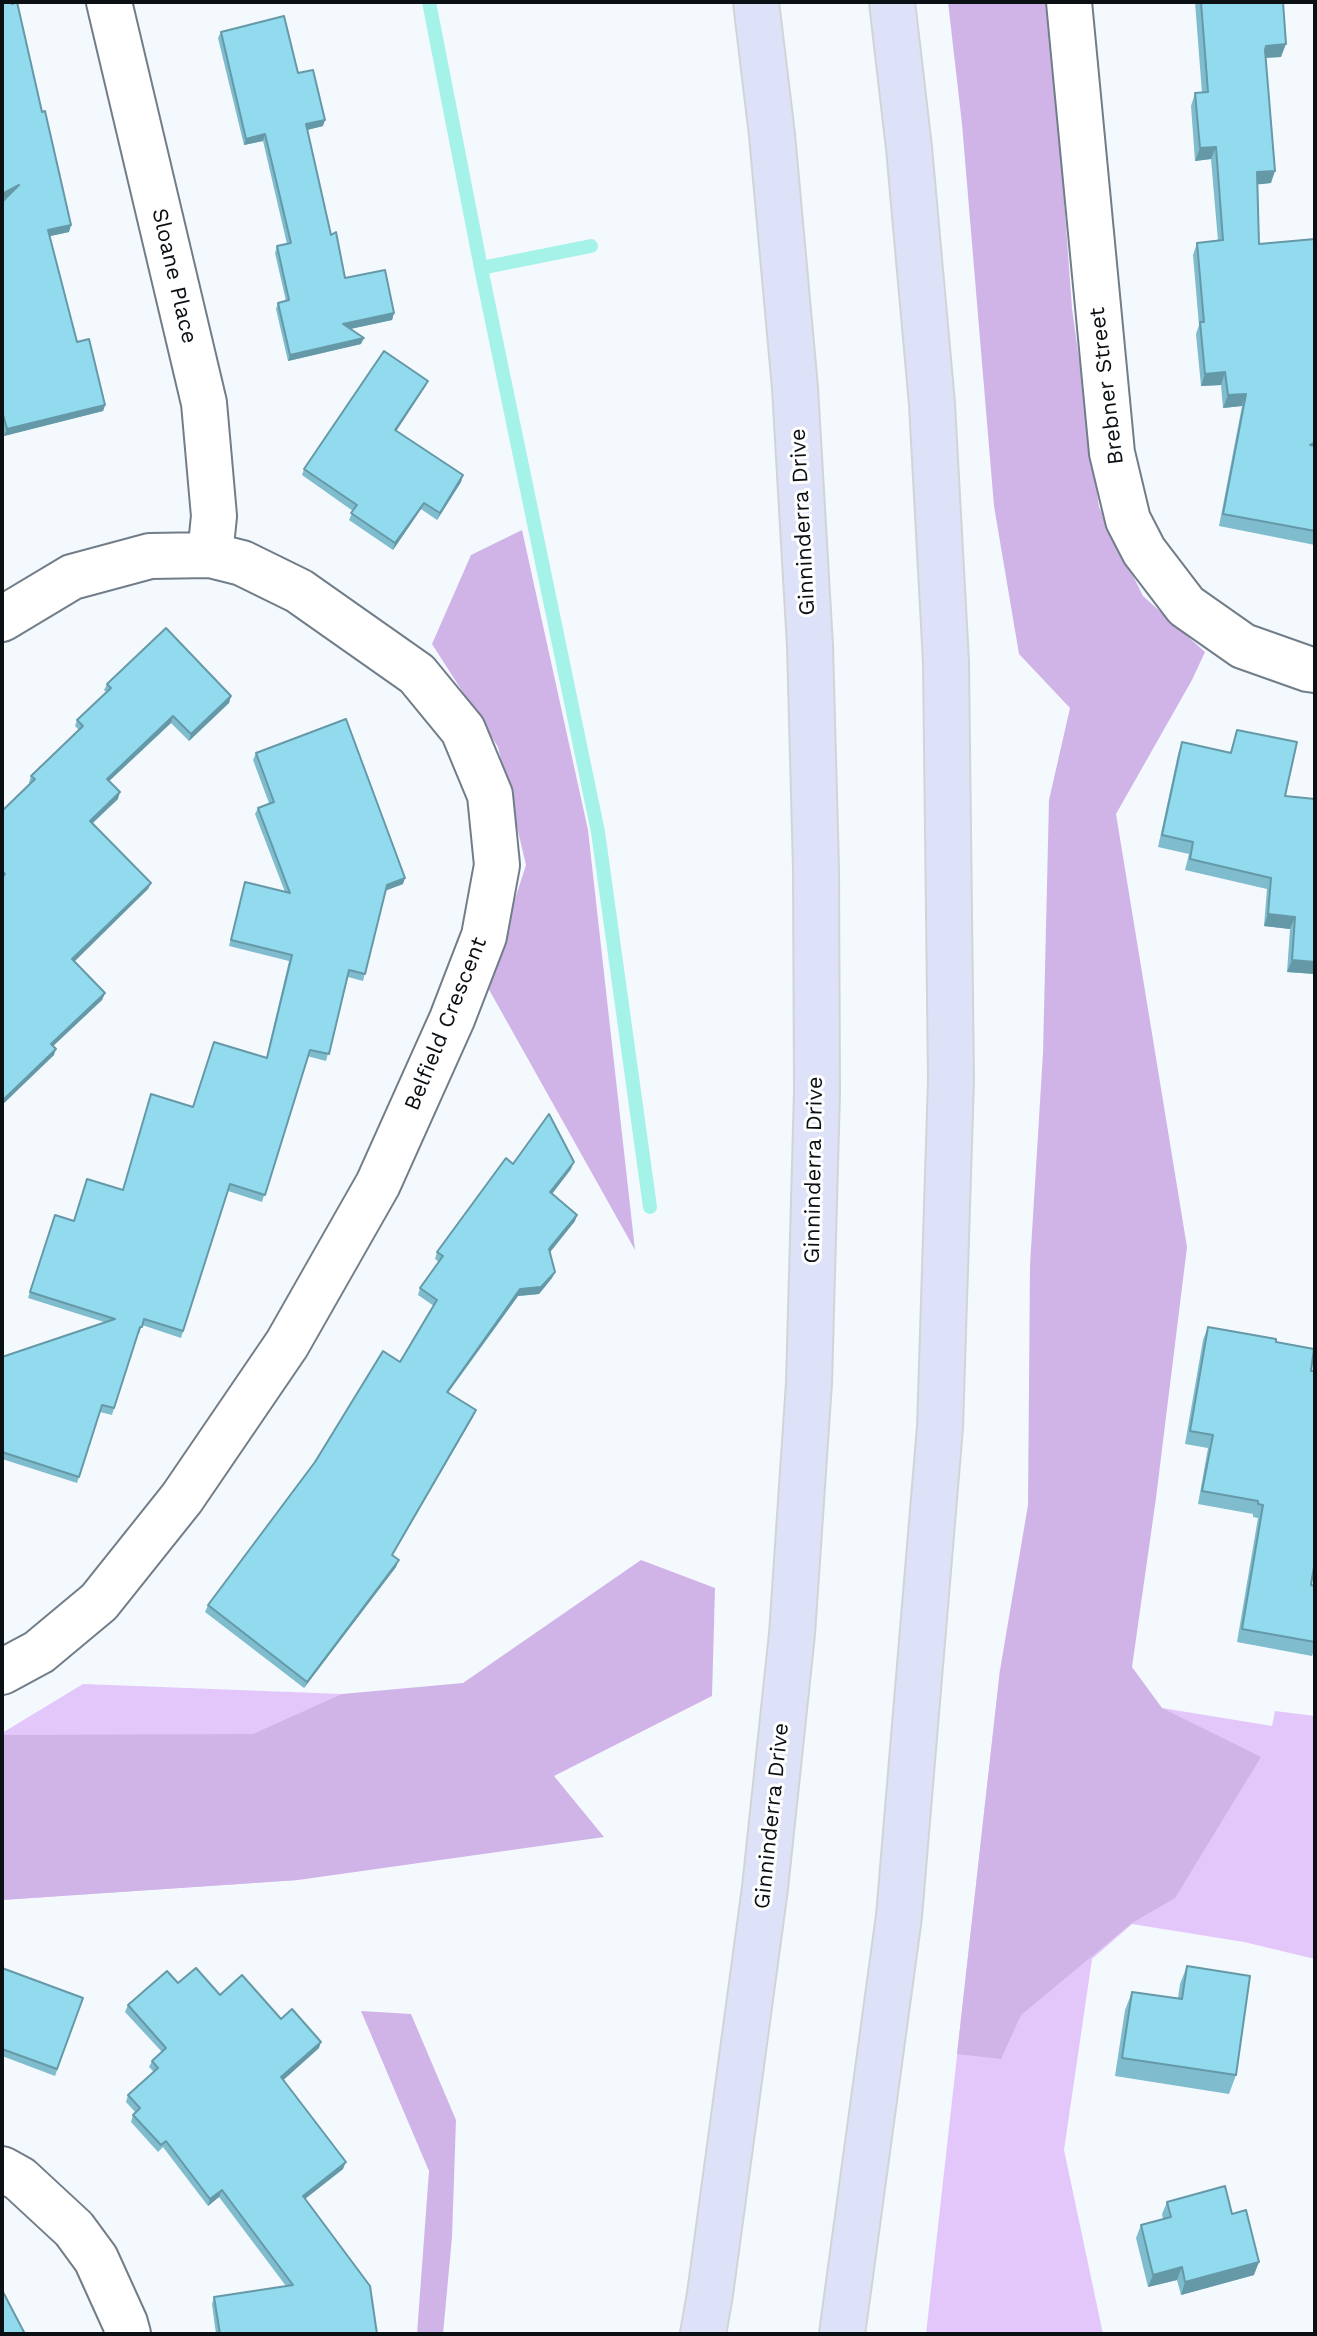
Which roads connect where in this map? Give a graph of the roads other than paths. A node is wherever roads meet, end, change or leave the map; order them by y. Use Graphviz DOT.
graph roads {
  1 [pos="109,2"];
  2 [pos="756,2"];
  3 [pos="892,2"];
  4 [pos="1069,2"];
  5 [pos="210,555"];
  6 [pos="2,619"];
  7 [pos="1315,670"];
  8 [pos="2,1672"];
  9 [pos="2,2169"];
  10 [pos="128,2334"];
  11 [pos="703,2334"];
  12 [pos="842,2334"];
  1 -- 5 [label="street, Sloane Place"];
  2 -- 11 [label="main road, Ginninderra Drive"];
  3 -- 12 [label="main road"];
  4 -- 7 [label="street, Brebner Street"];
  5 -- 6 [label="street, Belfield Crescent"];
  5 -- 8 [label="street, Belfield Crescent"];
  9 -- 10 [label="street"];
}
